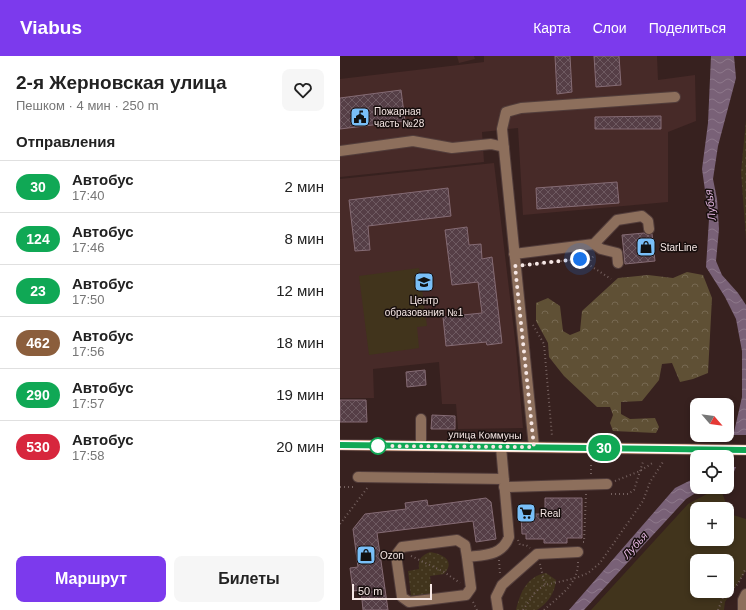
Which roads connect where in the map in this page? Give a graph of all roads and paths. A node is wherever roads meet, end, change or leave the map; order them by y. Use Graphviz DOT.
graph roads {
  1 [pos="675,97"];
  2 [pos="504,147"];
  3 [pos="340,150"];
  4 [pos="649,228"];
  5 [pos="594,244"];
  6 [pos="519,253"];
  7 [pos="618,263"];
  8 [pos="520,266"];
  9 [pos="526,272"];
  10 [pos="612,279"];
  11 [pos="531,322"];
  12 [pos="421,418"];
  13 [pos="552,436"];
  14 [pos="340,445"];
  15 [pos="420,446"];
  16 [pos="501,447"];
  17 [pos="534,447"];
  18 [pos="746,450"];
  19 [pos="643,462"];
  20 [pos="654,462"];
  21 [pos="663,462"];
  22 [pos="640,471"];
  23 [pos="358,477"];
  24 [pos="504,483"];
  25 [pos="368,488"];
  26 [pos="606,489"];
  27 [pos="586,494"];
  28 [pos="591,494"];
  29 [pos="578,495"];
  30 [pos="340,524"];
  31 [pos="516,537"];
  32 [pos="584,542"];
  33 [pos="526,545"];
  34 [pos="400,550"];
  35 [pos="578,552"];
  36 [pos="467,557"];
  37 [pos="746,568"];
  38 [pos="576,578"];
  39 [pos="746,594"];
  40 [pos="466,595"];
  41 [pos="498,610"];
  42 [pos="523,610"];
  43 [pos="544,610"];
  44 [pos="718,610"];
  45 [pos="743,610"];
  1 -- 2 [label="street"];
  2 -- 3 [label="street"];
  2 -- 6 [label="street"];
  4 -- 5 [label="street"];
  5 -- 6 [label="street"];
  5 -- 7 [label="street"];
  6 -- 8 [label="street"];
  6 -- 8 [label="path"];
  8 -- 9 [label="path"];
  8 -- 10 [label="path"];
  8 -- 17 [label="street"];
  11 -- 13 [label="path"];
  12 -- 15 [label="street"];
  14 -- 15 [label="main road, улица Коммуны"];
  15 -- 16 [label="main road, улица Коммуны"];
  16 -- 17 [label="main road, улица Коммуны"];
  16 -- 24 [label="street"];
  17 -- 18 [label="main road, улица Коммуны"];
  19 -- 22 [label="path"];
  20 -- 22 [label="path"];
  21 -- 38 [label="path"];
  22 -- 26 [label="path"];
  22 -- 26 [label="path"];
  23 -- 24 [label="street"];
  24 -- 26 [label="street"];
  24 -- 36 [label="street"];
  25 -- 30 [label="path"];
  27 -- 28 [label="path"];
  27 -- 29 [label="path"];
  27 -- 32 [label="path"];
  31 -- 33 [label="path"];
  34 -- 36 [label="street"];
  34 -- 40 [label="path"];
  34 -- 40 [label="street"];
  35 -- 38 [label="path"];
  35 -- 41 [label="street"];
  36 -- 40 [label="street"];
  37 -- 44 [label="path"];
  38 -- 42 [label="path"];
  38 -- 43 [label="path"];
  39 -- 45 [label="street"];
}
